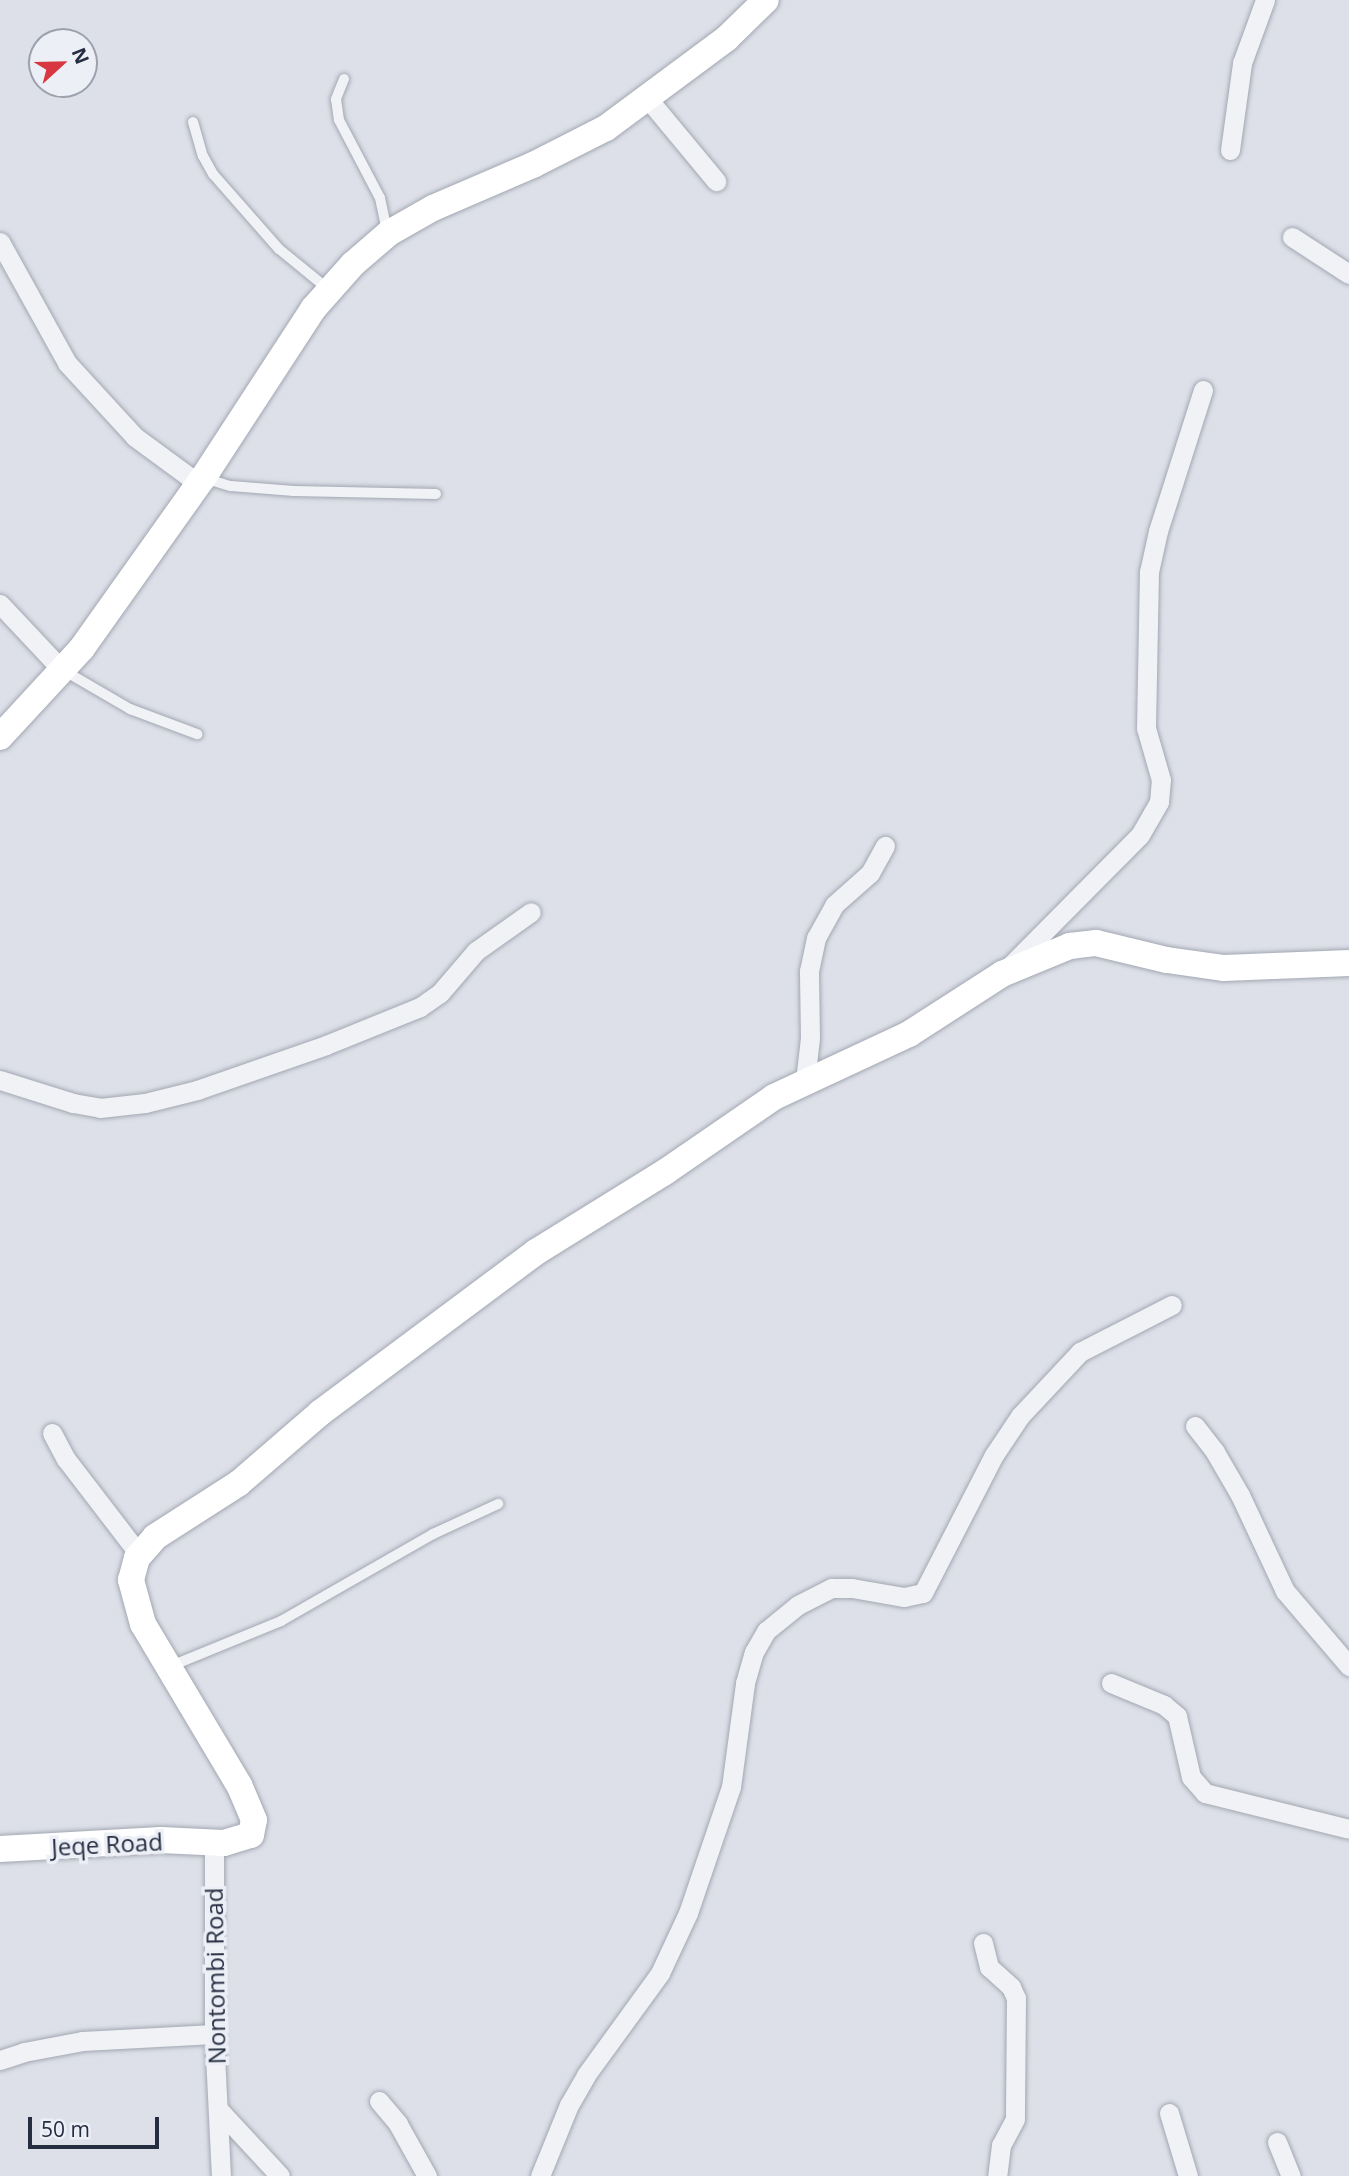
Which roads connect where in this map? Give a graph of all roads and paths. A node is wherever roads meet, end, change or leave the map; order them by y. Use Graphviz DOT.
graph roads {
  1 [pos="766,0"];
  2 [pos="1265,0"];
  3 [pos="344,79"];
  4 [pos="648,99"];
  5 [pos="193,122"];
  6 [pos="1230,149"];
  7 [pos="716,181"];
  8 [pos="387,235"];
  9 [pos="1292,237"];
  10 [pos="0,242"];
  11 [pos="1349,274"];
  12 [pos="328,289"];
  13 [pos="1203,390"];
  14 [pos="201,481"];
  15 [pos="436,494"];
  16 [pos="0,604"];
  17 [pos="62,670"];
  18 [pos="197,734"];
  19 [pos="0,737"];
  20 [pos="886,846"];
  21 [pos="531,912"];
  22 [pos="1349,963"];
  23 [pos="1002,974"];
  24 [pos="0,1080"];
  25 [pos="805,1081"];
  26 [pos="1172,1305"];
  27 [pos="1195,1426"];
  28 [pos="52,1433"];
  29 [pos="498,1504"];
  30 [pos="139,1554"];
  31 [pos="1349,1666"];
  32 [pos="167,1668"];
  33 [pos="1111,1683"];
  34 [pos="1349,1829"];
  35 [pos="214,1843"];
  36 [pos="0,1849"];
  37 [pos="984,1943"];
  38 [pos="214,2034"];
  39 [pos="0,2060"];
  40 [pos="379,2101"];
  41 [pos="218,2109"];
  42 [pos="1169,2113"];
  43 [pos="1277,2143"];
  44 [pos="221,2176"];
  45 [pos="280,2176"];
  46 [pos="427,2176"];
  47 [pos="540,2176"];
  48 [pos="997,2176"];
  49 [pos="1188,2176"];
  50 [pos="1291,2176"];
  1 -- 4 [label="street"];
  2 -- 6 [label="street"];
  3 -- 8 [label="lane"];
  4 -- 7 [label="street"];
  4 -- 8 [label="street"];
  5 -- 12 [label="lane"];
  8 -- 12 [label="street"];
  9 -- 11 [label="street"];
  10 -- 14 [label="street"];
  12 -- 14 [label="street"];
  13 -- 23 [label="street"];
  14 -- 15 [label="lane"];
  14 -- 17 [label="street"];
  16 -- 17 [label="street"];
  17 -- 18 [label="lane"];
  17 -- 19 [label="street"];
  20 -- 25 [label="street"];
  21 -- 24 [label="street"];
  22 -- 23 [label="street"];
  23 -- 25 [label="street"];
  25 -- 30 [label="street"];
  26 -- 47 [label="street"];
  27 -- 31 [label="street"];
  28 -- 30 [label="street"];
  29 -- 32 [label="lane"];
  30 -- 32 [label="street"];
  32 -- 35 [label="street, Jeqe Road"];
  33 -- 34 [label="street"];
  35 -- 36 [label="street, Jeqe Road"];
  35 -- 38 [label="street, Nontombi Road"];
  37 -- 48 [label="street"];
  38 -- 39 [label="street"];
  38 -- 41 [label="street, Nontombi Road"];
  40 -- 46 [label="street"];
  41 -- 44 [label="street, Nontombi Road"];
  41 -- 45 [label="street"];
  42 -- 49 [label="street"];
  43 -- 50 [label="street"];
}
